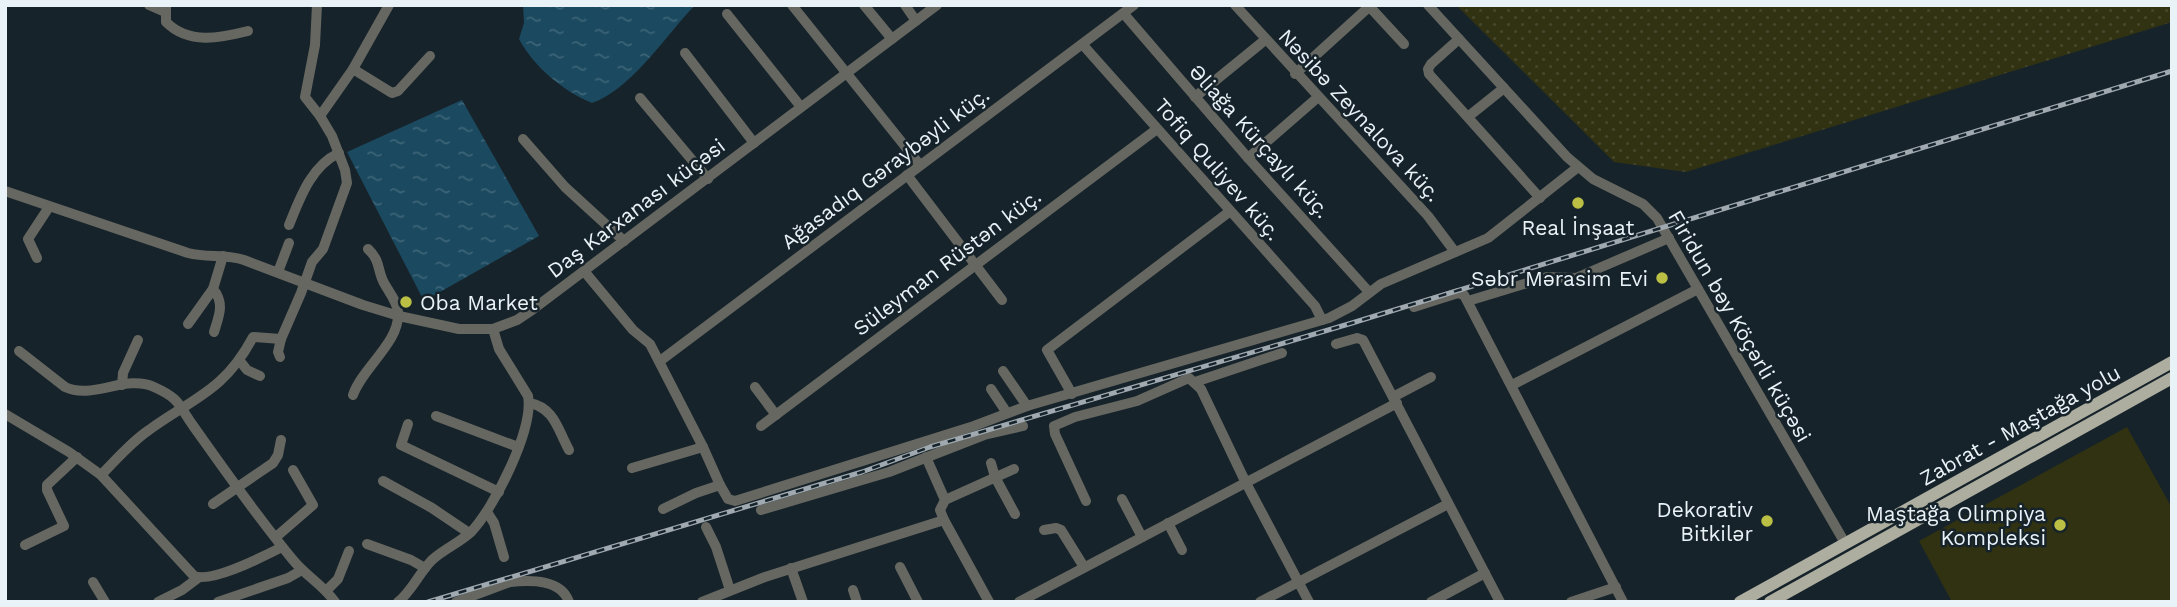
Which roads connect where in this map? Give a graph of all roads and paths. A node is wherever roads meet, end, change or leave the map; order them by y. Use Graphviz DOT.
graph roads {
  1 [pos="149,5"];
  2 [pos="317,5"];
  3 [pos="389,5"];
  4 [pos="792,5"];
  5 [pos="864,5"];
  6 [pos="905,5"];
  7 [pos="937,5"];
  8 [pos="1133,5"];
  9 [pos="1235,5"];
  10 [pos="1428,5"];
  11 [pos="1369,6"];
  12 [pos="165,9"];
  13 [pos="727,14"];
  14 [pos="1124,14"];
  15 [pos="916,21"];
  16 [pos="248,31"];
  17 [pos="892,39"];
  18 [pos="1459,39"];
  19 [pos="1265,40"];
  20 [pos="1404,44"];
  21 [pos="1083,45"];
  22 [pos="685,53"];
  23 [pos="430,56"];
  24 [pos="353,69"];
  25 [pos="846,73"];
  26 [pos="1296,74"];
  27 [pos="1504,88"];
  28 [pos="1195,97"];
  29 [pos="640,98"];
  30 [pos="1317,98"];
  31 [pos="801,107"];
  32 [pos="320,116"];
  33 [pos="1469,116"];
  34 [pos="1157,129"];
  35 [pos="523,139"];
  36 [pos="754,143"];
  37 [pos="339,153"];
  38 [pos="1248,158"];
  39 [pos="920,165"];
  40 [pos="1578,167"];
  41 [pos="907,175"];
  42 [pos="708,179"];
  43 [pos="5,191"];
  44 [pos="1540,198"];
  45 [pos="49,207"];
  46 [pos="1229,212"];
  47 [pos="289,225"];
  48 [pos="1669,238"];
  49 [pos="624,241"];
  50 [pos="289,243"];
  51 [pos="368,249"];
  52 [pos="1455,252"];
  53 [pos="223,256"];
  54 [pos="37,258"];
  55 [pos="974,264"];
  56 [pos="584,271"];
  57 [pos="278,272"];
  58 [pos="305,282"];
  59 [pos="213,289"];
  60 [pos="1698,289"];
  61 [pos="1369,292"];
  62 [pos="1002,300"];
  63 [pos="1468,301"];
  64 [pos="1414,307"];
  65 [pos="398,316"];
  66 [pos="1322,320"];
  67 [pos="188,324"];
  68 [pos="493,329"];
  69 [pos="214,332"];
  70 [pos="281,339"];
  71 [pos="138,340"];
  72 [pos="1336,344"];
  73 [pos="19,351"];
  74 [pos="1282,353"];
  75 [pos="280,357"];
  76 [pos="240,361"];
  77 [pos="660,361"];
  78 [pos="2172,362"];
  79 [pos="1003,371"];
  80 [pos="260,376"];
  81 [pos="1431,377"];
  82 [pos="2172,378"];
  83 [pos="1195,382"];
  84 [pos="122,385"];
  85 [pos="1512,385"];
  86 [pos="755,387"];
  87 [pos="991,389"];
  88 [pos="1072,394"];
  89 [pos="2129,394"];
  90 [pos="352,395"];
  91 [pos="1395,400"];
  92 [pos="529,403"];
  93 [pos="1027,406"];
  94 [pos="183,409"];
  95 [pos="1007,413"];
  96 [pos="5,414"];
  97 [pos="776,415"];
  98 [pos="436,416"];
  99 [pos="408,424"];
  100 [pos="761,426"];
  101 [pos="1023,426"];
  102 [pos="281,440"];
  103 [pos="518,447"];
  104 [pos="703,447"];
  105 [pos="569,450"];
  106 [pos="78,457"];
  107 [pos="926,457"];
  108 [pos="991,463"];
  109 [pos="632,468"];
  110 [pos="1014,468"];
  111 [pos="293,470"];
  112 [pos="101,475"];
  113 [pos="995,477"];
  114 [pos="383,481"];
  115 [pos="1245,481"];
  116 [pos="720,485"];
  117 [pos="238,488"];
  118 [pos="499,492"];
  119 [pos="1122,499"];
  120 [pos="945,500"];
  121 [pos="1086,501"];
  122 [pos="213,504"];
  123 [pos="1448,504"];
  124 [pos="663,509"];
  125 [pos="761,510"];
  126 [pos="487,512"];
  127 [pos="1015,514"];
  128 [pos="944,520"];
  129 [pos="1168,523"];
  130 [pos="706,527"];
  131 [pos="1044,530"];
  132 [pos="469,533"];
  133 [pos="276,537"];
  134 [pos="1142,537"];
  135 [pos="1844,543"];
  136 [pos="367,544"];
  137 [pos="25,545"];
  138 [pos="282,547"];
  139 [pos="1182,550"];
  140 [pos="349,551"];
  141 [pos="504,557"];
  142 [pos="1852,557"];
  143 [pos="900,567"];
  144 [pos="1084,567"];
  145 [pos="425,568"];
  146 [pos="791,568"];
  147 [pos="302,570"];
  148 [pos="1485,573"];
  149 [pos="198,578"];
  150 [pos="1298,581"];
  151 [pos="93,582"];
  152 [pos="1616,587"];
  153 [pos="327,590"];
  154 [pos="853,590"];
  155 [pos="724,595"];
  156 [pos="105,602"];
  157 [pos="158,602"];
  158 [pos="218,602"];
  159 [pos="335,602"];
  160 [pos="398,602"];
  161 [pos="456,602"];
  162 [pos="569,602"];
  163 [pos="702,602"];
  164 [pos="803,602"];
  165 [pos="856,602"];
  166 [pos="918,602"];
  167 [pos="989,602"];
  168 [pos="1018,602"];
  169 [pos="1260,602"];
  170 [pos="1308,602"];
  171 [pos="1431,602"];
  172 [pos="1500,602"];
  173 [pos="1571,602"];
  174 [pos="1623,602"];
  175 [pos="1740,602"];
  176 [pos="1770,602"];
  1 -- 12 [label="street"];
  2 -- 32 [label="street"];
  3 -- 24 [label="street"];
  4 -- 25 [label="street"];
  5 -- 17 [label="street"];
  6 -- 15 [label="street"];
  7 -- 15 [label="street, Daş Karxanası küçəsi"];
  8 -- 14 [label="street, Ağasadıq Gəraybəyli küç."];
  9 -- 19 [label="street, Nəsibə Zeynalova küç."];
  10 -- 18 [label="street, Firidun bəy Köçərli küçəsi"];
  11 -- 20 [label="street"];
  11 -- 26 [label="street"];
  12 -- 16 [label="street"];
  13 -- 31 [label="street"];
  14 -- 21 [label="street, Ağasadıq Gəraybəyli küç."];
  14 -- 28 [label="street, Əliağa Kürçaylı küç."];
  15 -- 17 [label="street, Daş Karxanası küçəsi"];
  17 -- 25 [label="street, Daş Karxanası küçəsi"];
  18 -- 27 [label="street, Firidun bəy Köçərli küçəsi"];
  18 -- 33 [label="street"];
  19 -- 26 [label="street, Nəsibə Zeynalova küç."];
  19 -- 28 [label="street"];
  21 -- 34 [label="street, Tofiq Quliyev küç."];
  21 -- 39 [label="street, Ağasadıq Gəraybəyli küç."];
  22 -- 36 [label="street"];
  23 -- 24 [label="street"];
  24 -- 32 [label="street"];
  25 -- 31 [label="street, Daş Karxanası küçəsi"];
  25 -- 39 [label="street"];
  26 -- 30 [label="street, Nəsibə Zeynalova küç."];
  27 -- 33 [label="street"];
  27 -- 40 [label="street, Firidun bəy Köçərli küçəsi"];
  28 -- 38 [label="street, Əliağa Kürçaylı küç."];
  29 -- 42 [label="street"];
  30 -- 38 [label="street"];
  30 -- 52 [label="street, Nəsibə Zeynalova küç."];
  31 -- 36 [label="street, Daş Karxanası küçəsi"];
  32 -- 37 [label="street"];
  33 -- 44 [label="street"];
  34 -- 46 [label="street, Tofiq Quliyev küç."];
  34 -- 55 [label="street, Süleyman Rüstən küç."];
  35 -- 49 [label="street"];
  36 -- 42 [label="street, Daş Karxanası küçəsi"];
  37 -- 47 [label="street"];
  37 -- 58 [label="street"];
  38 -- 61 [label="street, Əliağa Kürçaylı küç."];
  39 -- 41 [label="street, Ağasadıq Gəraybəyli küç."];
  40 -- 44 [label="street"];
  40 -- 48 [label="street, Firidun bəy Köçərli küçəsi"];
  41 -- 55 [label="street"];
  41 -- 77 [label="street, Ağasadıq Gəraybəyli küç."];
  42 -- 49 [label="street, Daş Karxanası küçəsi"];
  43 -- 45 [label="street, Daş Karxanası küçəsi"];
  44 -- 52 [label="street"];
  45 -- 53 [label="street, Daş Karxanası küçəsi"];
  45 -- 54 [label="street"];
  46 -- 66 [label="street, Tofiq Quliyev küç."];
  46 -- 88 [label="street"];
  48 -- 60 [label="street, Firidun bəy Köçərli küçəsi"];
  48 -- 63 [label="street"];
  49 -- 56 [label="street, Daş Karxanası küçəsi"];
  50 -- 57 [label="street"];
  51 -- 65 [label="street"];
  52 -- 61 [label="street"];
  53 -- 57 [label="street, Daş Karxanası küçəsi"];
  53 -- 59 [label="street"];
  55 -- 62 [label="street"];
  55 -- 97 [label="street, Süleyman Rüstən küç."];
  56 -- 68 [label="street, Daş Karxanası küçəsi"];
  56 -- 77 [label="street"];
  57 -- 58 [label="street, Daş Karxanası küçəsi"];
  58 -- 65 [label="street, Daş Karxanası küçəsi"];
  58 -- 70 [label="street"];
  59 -- 67 [label="street"];
  59 -- 69 [label="street"];
  60 -- 85 [label="street"];
  60 -- 135 [label="street, Firidun bəy Köçərli küçəsi"];
  61 -- 66 [label="street"];
  63 -- 64 [label="street"];
  63 -- 85 [label="street"];
  65 -- 68 [label="street, Daş Karxanası küçəsi"];
  65 -- 90 [label="street"];
  66 -- 88 [label="street"];
  68 -- 92 [label="street"];
  70 -- 75 [label="street"];
  70 -- 76 [label="street"];
  71 -- 84 [label="street"];
  72 -- 91 [label="street"];
  73 -- 84 [label="street"];
  74 -- 83 [label="street"];
  76 -- 80 [label="street"];
  76 -- 94 [label="street"];
  77 -- 104 [label="street"];
  78 -- 89 [label="main road, Zabrat - Maştağa yolu"];
  79 -- 93 [label="street"];
  81 -- 91 [label="street"];
  82 -- 89 [label="main road"];
  83 -- 115 [label="street"];
  83 -- 121 [label="street"];
  84 -- 94 [label="street"];
  85 -- 152 [label="street"];
  86 -- 97 [label="street"];
  87 -- 95 [label="street"];
  88 -- 93 [label="street"];
  89 -- 135 [label="main road, Zabrat - Maştağa yolu"];
  89 -- 142 [label="main road"];
  91 -- 115 [label="street"];
  91 -- 123 [label="street"];
  92 -- 103 [label="street"];
  92 -- 105 [label="street"];
  93 -- 95 [label="street"];
  94 -- 112 [label="street"];
  94 -- 117 [label="street"];
  95 -- 116 [label="street"];
  96 -- 106 [label="street"];
  97 -- 100 [label="street, Süleyman Rüstən küç."];
  98 -- 103 [label="street"];
  99 -- 118 [label="street"];
  101 -- 107 [label="street"];
  102 -- 117 [label="street"];
  103 -- 118 [label="street"];
  104 -- 109 [label="street"];
  104 -- 116 [label="street"];
  106 -- 112 [label="street"];
  106 -- 137 [label="street"];
  107 -- 120 [label="street"];
  107 -- 125 [label="street"];
  108 -- 113 [label="street"];
  110 -- 113 [label="street"];
  111 -- 133 [label="street"];
  112 -- 149 [label="street"];
  113 -- 120 [label="street"];
  113 -- 127 [label="street"];
  114 -- 132 [label="street"];
  115 -- 129 [label="street"];
  115 -- 150 [label="street"];
  116 -- 124 [label="street"];
  117 -- 122 [label="street"];
  117 -- 133 [label="street"];
  118 -- 126 [label="street"];
  119 -- 134 [label="street"];
  120 -- 128 [label="street"];
  123 -- 148 [label="street"];
  123 -- 150 [label="street"];
  126 -- 132 [label="street"];
  126 -- 141 [label="street"];
  128 -- 146 [label="street"];
  128 -- 167 [label="street"];
  129 -- 134 [label="street"];
  129 -- 139 [label="street"];
  130 -- 155 [label="street"];
  131 -- 144 [label="street"];
  132 -- 145 [label="street"];
  133 -- 138 [label="street"];
  134 -- 144 [label="street"];
  135 -- 142 [label="main road"];
  135 -- 175 [label="main road, Zabrat - Maştağa yolu"];
  136 -- 145 [label="street"];
  138 -- 147 [label="street"];
  138 -- 149 [label="street"];
  140 -- 153 [label="street"];
  142 -- 176 [label="main road"];
  143 -- 166 [label="street"];
  144 -- 168 [label="street"];
  145 -- 160 [label="street"];
  146 -- 155 [label="street"];
  146 -- 164 [label="street"];
  147 -- 153 [label="street"];
  147 -- 158 [label="street"];
  148 -- 171 [label="street"];
  148 -- 172 [label="street"];
  149 -- 157 [label="street"];
  150 -- 169 [label="street"];
  150 -- 170 [label="street"];
  151 -- 156 [label="street"];
  152 -- 173 [label="street"];
  152 -- 174 [label="street"];
  153 -- 159 [label="street"];
  154 -- 165 [label="street"];
  155 -- 163 [label="street"];
  161 -- 162 [label="street"];
}
